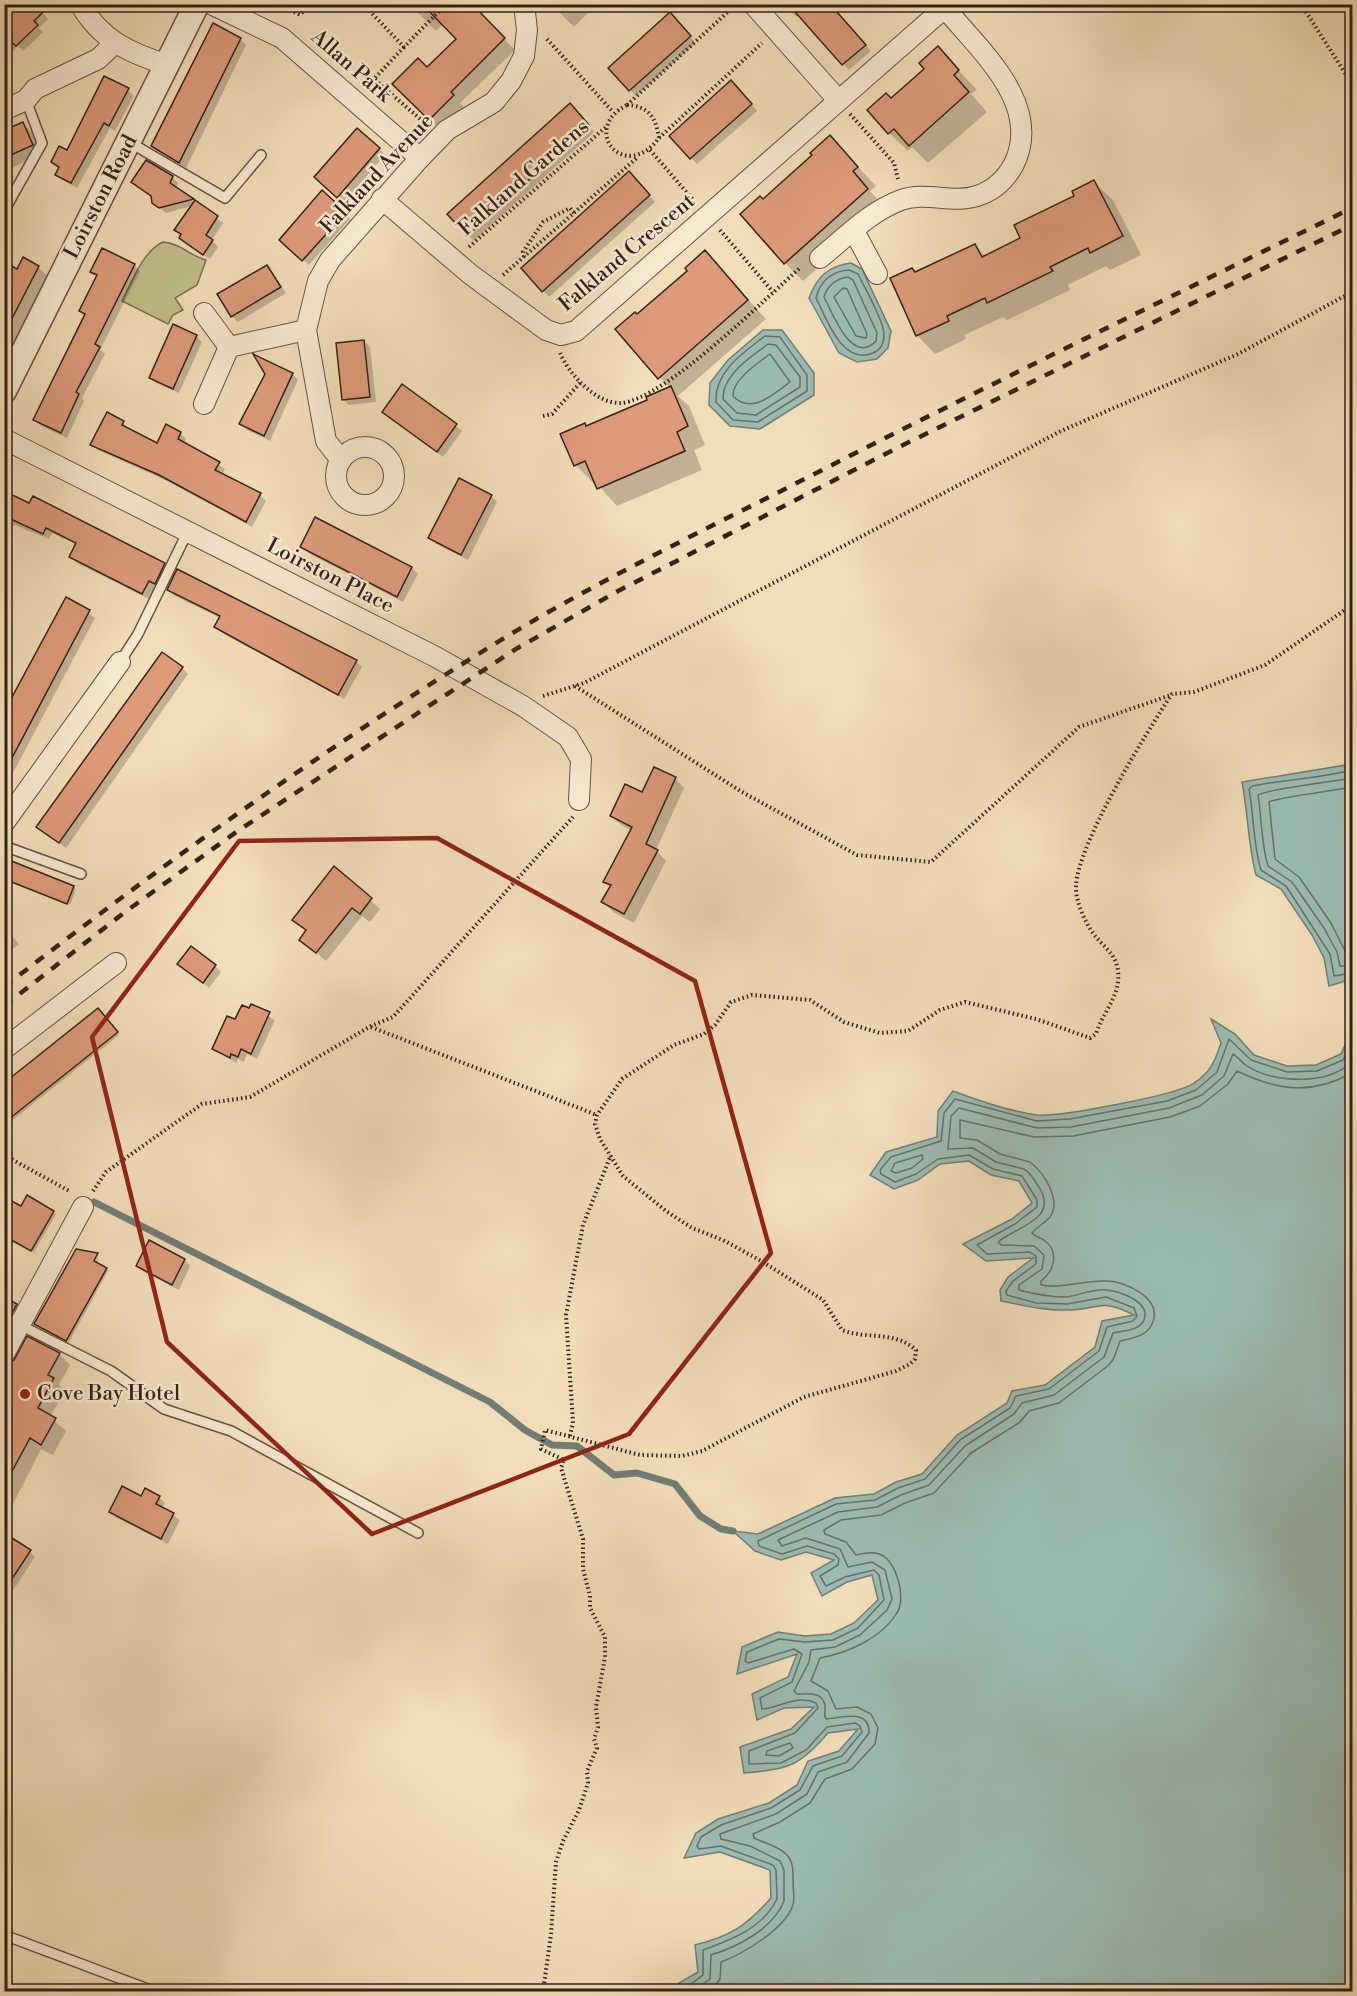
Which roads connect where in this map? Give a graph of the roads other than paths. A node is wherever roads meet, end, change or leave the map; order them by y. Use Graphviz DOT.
graph roads {
  1 [pos="80,4"];
  2 [pos="197,4"];
  3 [pos="211,4"];
  4 [pos="524,4"];
  5 [pos="753,4"];
  6 [pos="947,6"];
  7 [pos="114,44"];
  8 [pos="168,65"];
  9 [pos="26,100"];
  10 [pos="838,100"];
  11 [pos="4,110"];
  12 [pos="129,142"];
  13 [pos="261,155"];
  14 [pos="420,158"];
  15 [pos="382,200"];
  16 [pos="4,211"];
  17 [pos="854,231"];
  18 [pos="820,258"];
  19 [pos="877,274"];
  20 [pos="204,312"];
  21 [pos="306,330"];
  22 [pos="229,347"];
  23 [pos="4,390"];
  24 [pos="204,404"];
  25 [pos="4,439"];
  26 [pos="341,460"];
  27 [pos="188,531"];
  28 [pos="120,662"];
  29 [pos="579,800"];
  30 [pos="4,824"];
  31 [pos="4,846"];
  32 [pos="81,874"];
  33 [pos="116,963"];
  34 [pos="4,1049"];
  35 [pos="83,1207"];
  36 [pos="20,1325"];
  37 [pos="4,1354"];
  38 [pos="418,1533"];
  39 [pos="4,1935"];
  40 [pos="156,1992"];
  1 -- 7 [label="street"];
  2 -- 8 [label="street, Loirston Road"];
  3 -- 14 [label="street, Allan Park"];
  4 -- 14 [label="street, Falkland Avenue"];
  5 -- 10 [label="street"];
  6 -- 10 [label="street, Falkland Crescent"];
  6 -- 17 [label="street"];
  7 -- 8 [label="street"];
  7 -- 9 [label="street"];
  8 -- 12 [label="street, Loirston Road"];
  9 -- 11 [label="street"];
  9 -- 16 [label="lane"];
  10 -- 15 [label="street, Falkland Crescent"];
  12 -- 13 [label="lane"];
  12 -- 23 [label="street, Loirston Road"];
  14 -- 15 [label="street, Falkland Avenue"];
  15 -- 21 [label="street, Falkland Avenue"];
  17 -- 18 [label="street"];
  17 -- 19 [label="street"];
  20 -- 22 [label="street"];
  21 -- 22 [label="street"];
  21 -- 26 [label="street, Falkland Avenue"];
  22 -- 24 [label="street"];
  25 -- 27 [label="street, Loirston Place"];
  27 -- 28 [label="lane"];
  27 -- 29 [label="street, Loirston Place"];
  28 -- 30 [label="street"];
  31 -- 32 [label="lane"];
  33 -- 34 [label="street"];
  35 -- 36 [label="street"];
  36 -- 37 [label="street"];
  36 -- 38 [label="lane"];
  39 -- 40 [label="lane"];
}
